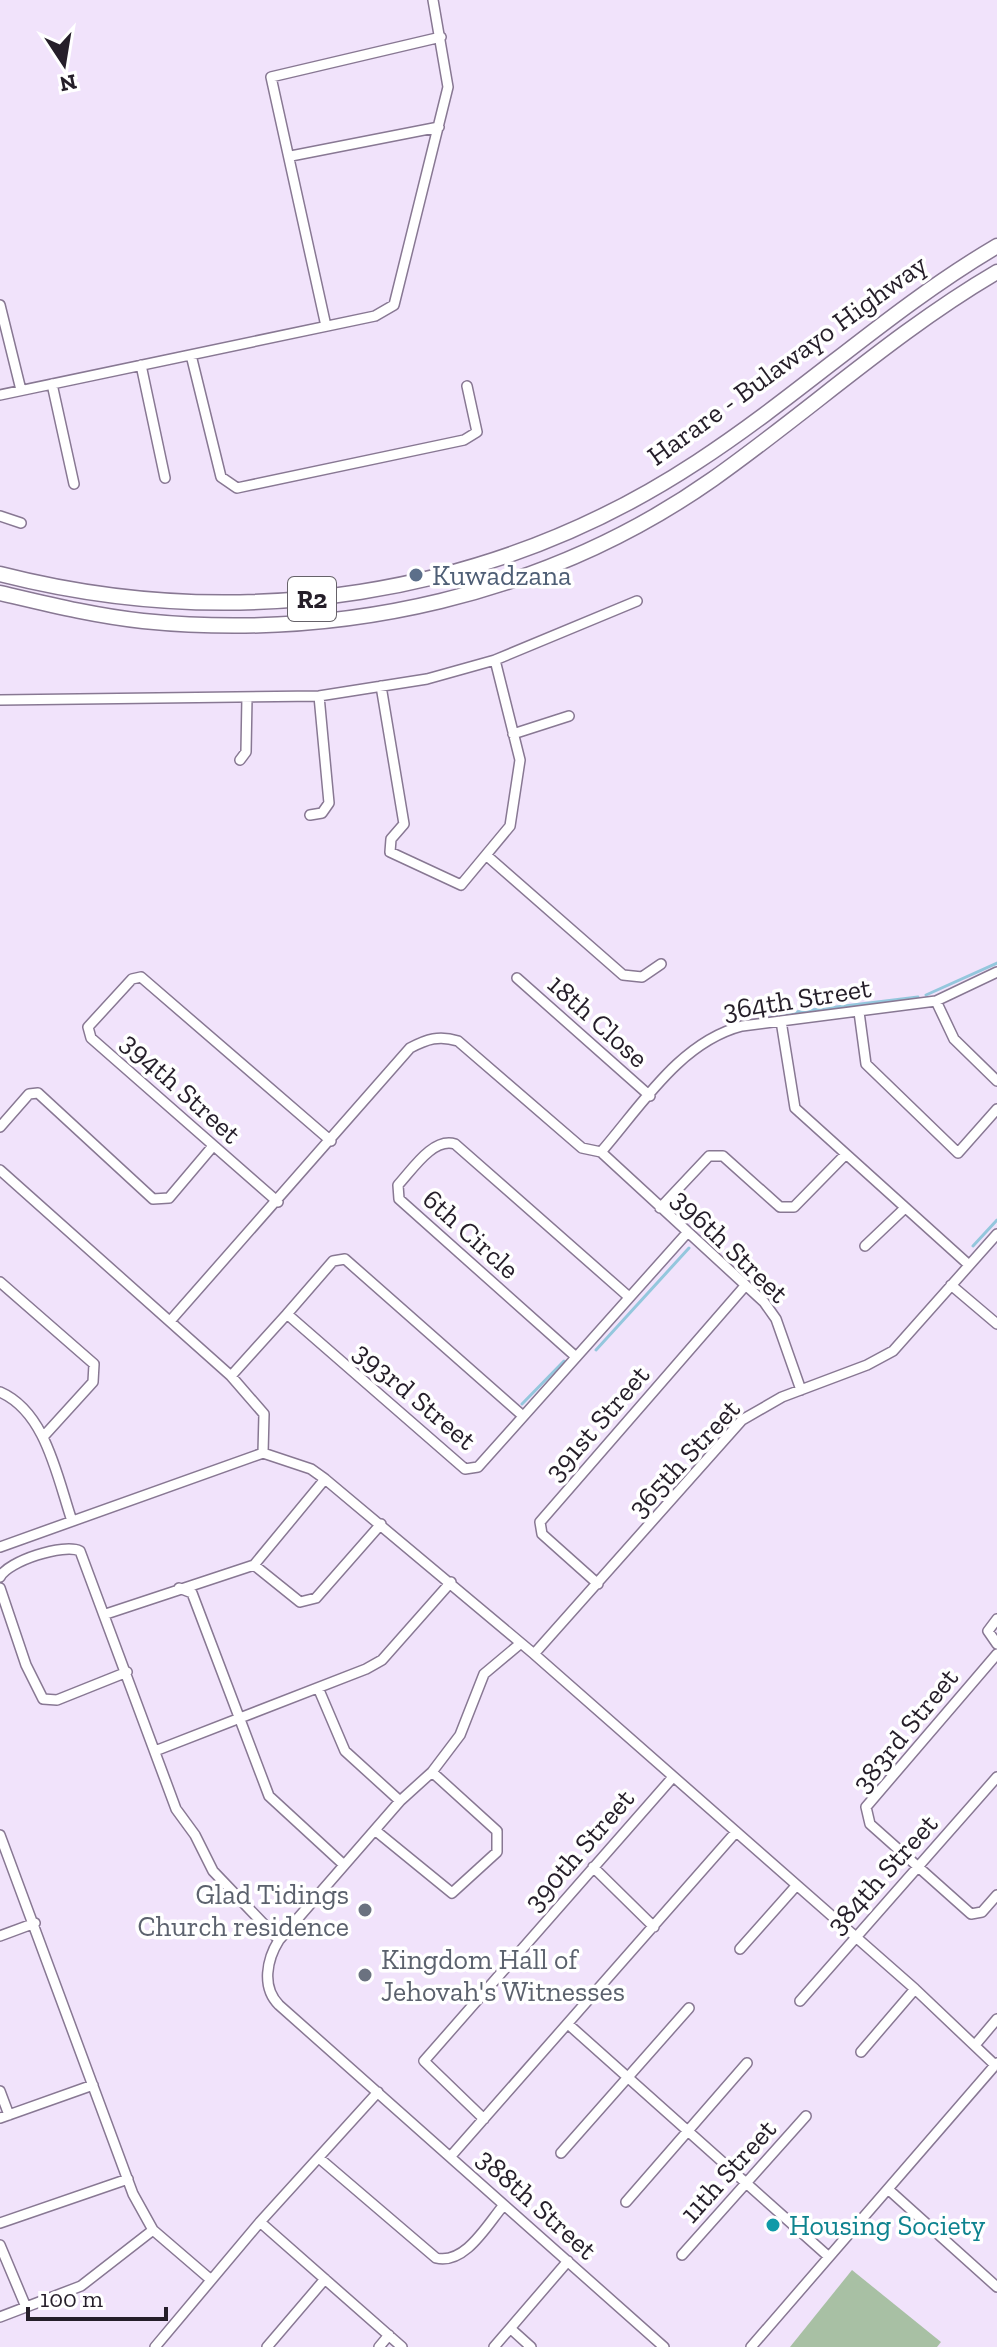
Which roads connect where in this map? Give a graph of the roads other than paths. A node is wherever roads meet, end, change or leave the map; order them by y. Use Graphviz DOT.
graph roads {
  1 [pos="433,0"];
  2 [pos="441,37"];
  3 [pos="439,127"];
  4 [pos="291,156"];
  5 [pos="997,246"];
  6 [pos="997,272"];
  7 [pos="0,305"];
  8 [pos="326,326"];
  9 [pos="191,355"];
  10 [pos="141,365"];
  11 [pos="52,384"];
  12 [pos="467,386"];
  13 [pos="21,390"];
  14 [pos="0,395"];
  15 [pos="165,478"];
  16 [pos="74,484"];
  17 [pos="0,516"];
  18 [pos="21,523"];
  19 [pos="0,574"];
  20 [pos="0,593"];
  21 [pos="637,601"];
  22 [pos="495,660"];
  23 [pos="381,686"];
  24 [pos="319,696"];
  25 [pos="247,697"];
  26 [pos="0,700"];
  27 [pos="569,716"];
  28 [pos="513,734"];
  29 [pos="240,760"];
  30 [pos="310,815"];
  31 [pos="486,855"];
  32 [pos="661,964"];
  33 [pos="997,972"];
  34 [pos="517,978"];
  35 [pos="936,1001"];
  36 [pos="859,1012"];
  37 [pos="781,1021"];
  38 [pos="997,1081"];
  39 [pos="650,1096"];
  40 [pos="997,1109"];
  41 [pos="0,1127"];
  42 [pos="331,1141"];
  43 [pos="213,1146"];
  44 [pos="601,1152"];
  45 [pos="845,1155"];
  46 [pos="0,1170"];
  47 [pos="278,1202"];
  48 [pos="660,1208"];
  49 [pos="905,1208"];
  50 [pos="687,1233"];
  51 [pos="997,1234"];
  52 [pos="865,1246"];
  53 [pos="969,1265"];
  54 [pos="0,1282"];
  55 [pos="951,1285"];
  56 [pos="745,1286"];
  57 [pos="629,1297"];
  58 [pos="287,1314"];
  59 [pos="171,1320"];
  60 [pos="997,1324"];
  61 [pos="575,1356"];
  62 [pos="231,1376"];
  63 [pos="801,1390"];
  64 [pos="0,1392"];
  65 [pos="523,1416"];
  66 [pos="43,1437"];
  67 [pos="263,1453"];
  68 [pos="325,1479"];
  69 [pos="72,1521"];
  70 [pos="381,1524"];
  71 [pos="0,1547"];
  72 [pos="254,1565"];
  73 [pos="0,1577"];
  74 [pos="451,1582"];
  75 [pos="598,1584"];
  76 [pos="0,1588"];
  77 [pos="179,1588"];
  78 [pos="106,1614"];
  79 [pos="997,1619"];
  80 [pos="994,1641"];
  81 [pos="521,1643"];
  82 [pos="534,1654"];
  83 [pos="997,1654"];
  84 [pos="127,1672"];
  85 [pos="319,1690"];
  86 [pos="237,1720"];
  87 [pos="155,1751"];
  88 [pos="432,1772"];
  89 [pos="673,1777"];
  90 [pos="997,1777"];
  91 [pos="400,1801"];
  92 [pos="376,1831"];
  93 [pos="736,1832"];
  94 [pos="1,1841"];
  95 [pos="344,1865"];
  96 [pos="920,1866"];
  97 [pos="593,1867"];
  98 [pos="796,1886"];
  99 [pos="997,1895"];
  100 [pos="35,1923"];
  101 [pos="654,1927"];
  102 [pos="0,1936"];
  103 [pos="855,1938"];
  104 [pos="279,1940"];
  105 [pos="740,1949"];
  106 [pos="915,1989"];
  107 [pos="800,2001"];
  108 [pos="689,2008"];
  109 [pos="997,2019"];
  110 [pos="568,2024"];
  111 [pos="975,2045"];
  112 [pos="861,2052"];
  113 [pos="747,2063"];
  114 [pos="996,2064"];
  115 [pos="627,2078"];
  116 [pos="93,2085"];
  117 [pos="0,2091"];
  118 [pos="378,2092"];
  119 [pos="806,2116"];
  120 [pos="4,2117"];
  121 [pos="484,2119"];
  122 [pos="687,2131"];
  123 [pos="561,2153"];
  124 [pos="451,2156"];
  125 [pos="319,2158"];
  126 [pos="128,2179"];
  127 [pos="745,2184"];
  128 [pos="889,2190"];
  129 [pos="626,2202"];
  130 [pos="503,2206"];
  131 [pos="260,2222"];
  132 [pos="0,2223"];
  133 [pos="153,2230"];
  134 [pos="0,2245"];
  135 [pos="682,2255"];
  136 [pos="829,2257"];
  137 [pos="568,2261"];
  138 [pos="210,2279"];
  139 [pos="325,2279"];
  140 [pos="997,2287"];
  141 [pos="26,2307"];
  142 [pos="0,2317"];
  143 [pos="511,2329"];
  144 [pos="389,2335"];
  145 [pos="155,2347"];
  146 [pos="267,2347"];
  147 [pos="379,2347"];
  148 [pos="402,2347"];
  149 [pos="494,2347"];
  150 [pos="531,2347"];
  151 [pos="664,2347"];
  152 [pos="751,2347"];
  1 -- 2 [label="street"];
  2 -- 3 [label="street"];
  2 -- 4 [label="street"];
  3 -- 4 [label="street"];
  3 -- 8 [label="street"];
  4 -- 8 [label="street"];
  5 -- 19 [label="highway, Harare - Bulawayo Highway / R2"];
  6 -- 20 [label="highway, Harare - Bulawayo Highway / R2"];
  7 -- 13 [label="street"];
  8 -- 9 [label="street"];
  9 -- 10 [label="street"];
  9 -- 12 [label="street"];
  10 -- 11 [label="street"];
  10 -- 15 [label="street"];
  11 -- 13 [label="street"];
  11 -- 16 [label="street"];
  13 -- 14 [label="street"];
  17 -- 18 [label="street"];
  21 -- 22 [label="street"];
  22 -- 23 [label="street"];
  22 -- 28 [label="street"];
  23 -- 24 [label="street"];
  23 -- 31 [label="street"];
  24 -- 25 [label="street"];
  24 -- 30 [label="street"];
  25 -- 26 [label="street"];
  25 -- 29 [label="street"];
  27 -- 28 [label="street"];
  28 -- 31 [label="street"];
  31 -- 32 [label="street"];
  33 -- 35 [label="street, 364th Street"];
  34 -- 39 [label="street, 18th Close"];
  35 -- 36 [label="street, 364th Street"];
  35 -- 38 [label="street"];
  36 -- 37 [label="street, 364th Street"];
  36 -- 40 [label="street"];
  37 -- 39 [label="street, 364th Street"];
  37 -- 45 [label="street"];
  39 -- 44 [label="street, 364th Street"];
  41 -- 43 [label="street"];
  42 -- 43 [label="street, 394th Street"];
  42 -- 44 [label="street, 396th Street"];
  42 -- 47 [label="street, 396th Street"];
  43 -- 47 [label="street, 394th Street"];
  44 -- 48 [label="street, 396th Street"];
  45 -- 48 [label="street"];
  45 -- 49 [label="street"];
  46 -- 59 [label="street"];
  47 -- 59 [label="street, 396th Street"];
  48 -- 50 [label="street, 396th Street"];
  49 -- 52 [label="street"];
  49 -- 53 [label="street"];
  50 -- 56 [label="street, 396th Street"];
  50 -- 57 [label="street, 393rd Street"];
  51 -- 53 [label="street, 365th Street"];
  53 -- 55 [label="street, 365th Street"];
  54 -- 66 [label="street"];
  55 -- 60 [label="street"];
  55 -- 63 [label="street, 365th Street"];
  56 -- 63 [label="street, 396th Street"];
  56 -- 75 [label="street, 391st Street"];
  57 -- 61 [label="street, 393rd Street"];
  57 -- 61 [label="street, 6th Circle"];
  58 -- 62 [label="street"];
  58 -- 65 [label="street, 393rd Street"];
  58 -- 65 [label="street"];
  59 -- 62 [label="street"];
  61 -- 65 [label="street, 393rd Street"];
  62 -- 67 [label="street"];
  63 -- 75 [label="street, 365th Street"];
  64 -- 66 [label="street"];
  66 -- 69 [label="street"];
  67 -- 68 [label="street"];
  67 -- 69 [label="street"];
  68 -- 70 [label="street"];
  68 -- 72 [label="street"];
  69 -- 71 [label="street"];
  70 -- 72 [label="street"];
  70 -- 74 [label="street"];
  72 -- 77 [label="street"];
  73 -- 78 [label="street"];
  74 -- 81 [label="street"];
  74 -- 85 [label="street"];
  75 -- 82 [label="street, 365th Street"];
  76 -- 84 [label="street"];
  77 -- 78 [label="street"];
  77 -- 86 [label="street"];
  78 -- 84 [label="street"];
  79 -- 80 [label="street"];
  81 -- 82 [label="street"];
  81 -- 88 [label="street"];
  82 -- 89 [label="street"];
  83 -- 96 [label="street, 383rd Street"];
  84 -- 87 [label="street"];
  85 -- 86 [label="street"];
  85 -- 91 [label="street"];
  86 -- 87 [label="street"];
  86 -- 95 [label="street"];
  87 -- 104 [label="street"];
  88 -- 91 [label="street"];
  88 -- 92 [label="street"];
  89 -- 93 [label="street"];
  89 -- 97 [label="street, 390th Street"];
  90 -- 96 [label="street, 384th Street"];
  91 -- 92 [label="street"];
  92 -- 95 [label="street"];
  93 -- 98 [label="street"];
  93 -- 101 [label="street, 388th Street"];
  94 -- 100 [label="street"];
  95 -- 104 [label="street"];
  96 -- 99 [label="street"];
  96 -- 103 [label="street, 384th Street"];
  97 -- 101 [label="street"];
  97 -- 121 [label="street, 390th Street"];
  98 -- 103 [label="street"];
  98 -- 105 [label="street"];
  100 -- 102 [label="street"];
  100 -- 116 [label="street"];
  101 -- 110 [label="street, 388th Street"];
  103 -- 106 [label="street"];
  103 -- 107 [label="street, 384th Street"];
  104 -- 118 [label="street"];
  106 -- 111 [label="street"];
  106 -- 112 [label="street"];
  108 -- 115 [label="street"];
  109 -- 111 [label="street"];
  110 -- 115 [label="street"];
  110 -- 121 [label="street, 388th Street"];
  111 -- 114 [label="street"];
  113 -- 122 [label="street"];
  114 -- 128 [label="street"];
  115 -- 122 [label="street"];
  115 -- 123 [label="street"];
  116 -- 120 [label="street"];
  116 -- 126 [label="street"];
  117 -- 120 [label="street"];
  118 -- 124 [label="street"];
  118 -- 125 [label="street"];
  119 -- 127 [label="street, 11th Street"];
  121 -- 124 [label="street, 388th Street"];
  122 -- 127 [label="street"];
  122 -- 129 [label="street"];
  124 -- 130 [label="street, 388th Street"];
  125 -- 130 [label="street"];
  125 -- 131 [label="street"];
  126 -- 132 [label="street"];
  126 -- 133 [label="street"];
  127 -- 135 [label="street, 11th Street"];
  127 -- 136 [label="street"];
  128 -- 136 [label="street"];
  128 -- 140 [label="street"];
  130 -- 137 [label="street, 388th Street"];
  131 -- 138 [label="street"];
  131 -- 139 [label="street"];
  133 -- 138 [label="street"];
  133 -- 141 [label="street"];
  134 -- 141 [label="street"];
  136 -- 152 [label="street"];
  137 -- 143 [label="street"];
  137 -- 151 [label="street, 388th Street"];
  138 -- 145 [label="street"];
  139 -- 144 [label="street"];
  139 -- 146 [label="street"];
  141 -- 142 [label="street"];
  143 -- 149 [label="street"];
  143 -- 150 [label="street"];
  144 -- 147 [label="street"];
  144 -- 148 [label="street"];
}
